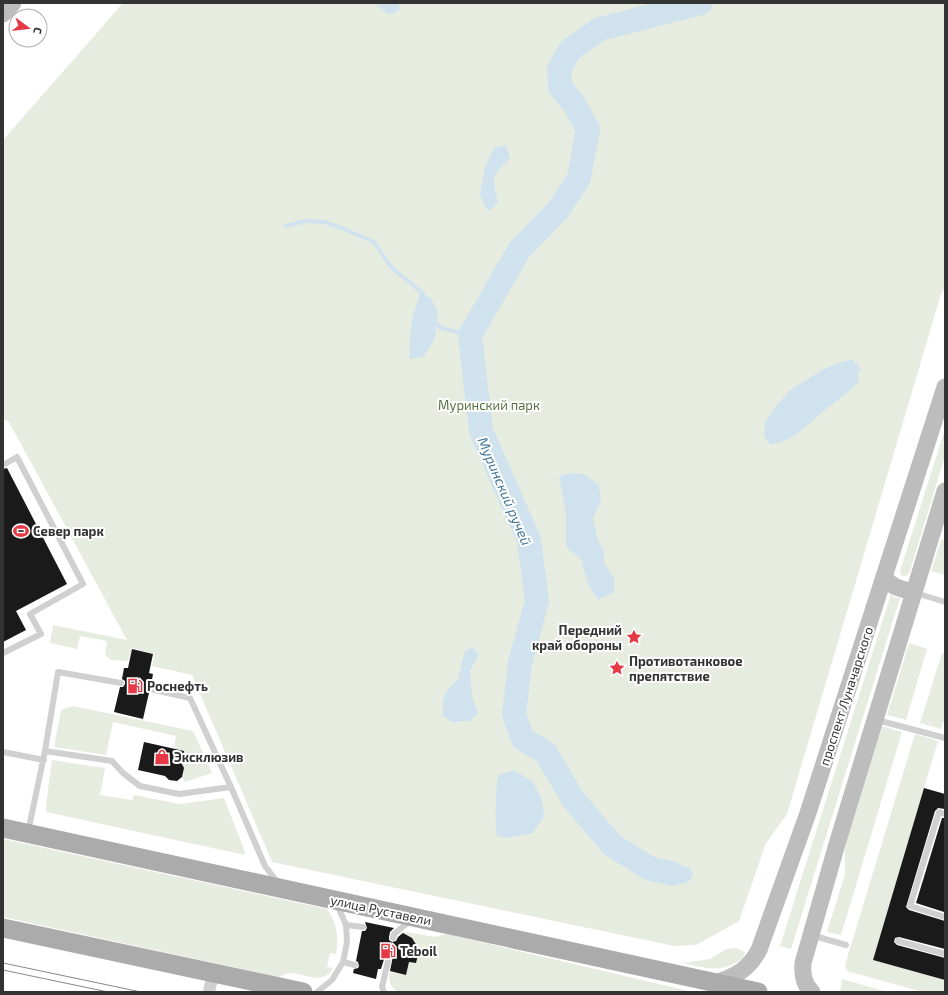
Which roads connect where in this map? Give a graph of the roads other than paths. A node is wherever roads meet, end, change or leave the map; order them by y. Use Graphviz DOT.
graph roads {
  1 [pos="13,3"];
  2 [pos="3,14"];
  3 [pos="945,386"];
  4 [pos="3,465"];
  5 [pos="944,496"];
  6 [pos="884,576"];
  7 [pos="914,592"];
  8 [pos="945,602"];
  9 [pos="3,653"];
  10 [pos="121,683"];
  11 [pos="150,689"];
  12 [pos="876,720"];
  13 [pos="945,738"];
  14 [pos="45,751"];
  15 [pos="3,752"];
  16 [pos="44,760"];
  17 [pos="232,787"];
  18 [pos="945,814"];
  19 [pos="3,828"];
  20 [pos="28,833"];
  21 [pos="282,889"];
  22 [pos="335,900"];
  23 [pos="415,917"];
  24 [pos="945,917"];
  25 [pos="346,925"];
  26 [pos="363,927"];
  27 [pos="3,928"];
  28 [pos="387,932"];
  29 [pos="811,935"];
  30 [pos="898,941"];
  31 [pos="846,945"];
  32 [pos="945,954"];
  33 [pos="389,957"];
  34 [pos="343,962"];
  35 [pos="355,965"];
  36 [pos="378,971"];
  37 [pos="385,972"];
  38 [pos="213,973"];
  39 [pos="715,983"];
  40 [pos="209,992"];
  41 [pos="303,992"];
  42 [pos="317,992"];
  43 [pos="384,992"];
  44 [pos="758,992"];
  45 [pos="812,992"];
  1 -- 2 [label="main road"];
  3 -- 6 [label="main road, проспект Луначарского"];
  4 -- 9 [label="lane"];
  5 -- 7 [label="main road"];
  6 -- 7 [label="main road"];
  6 -- 39 [label="main road, проспект Луначарского"];
  7 -- 8 [label="lane"];
  7 -- 12 [label="main road"];
  10 -- 14 [label="lane"];
  11 -- 17 [label="lane"];
  12 -- 13 [label="lane"];
  12 -- 29 [label="main road"];
  14 -- 16 [label="lane"];
  14 -- 17 [label="lane"];
  15 -- 16 [label="lane"];
  16 -- 20 [label="lane"];
  17 -- 21 [label="lane"];
  18 -- 24 [label="lane"];
  19 -- 20 [label="main road, улица Руставели"];
  20 -- 21 [label="main road, улица Руставели"];
  21 -- 22 [label="main road, улица Руставели"];
  22 -- 23 [label="main road, улица Руставели"];
  22 -- 25 [label="lane"];
  23 -- 28 [label="lane"];
  23 -- 39 [label="main road, улица Руставели"];
  25 -- 26 [label="lane"];
  25 -- 34 [label="lane"];
  27 -- 38 [label="main road"];
  29 -- 31 [label="lane"];
  29 -- 45 [label="main road"];
  30 -- 32 [label="lane"];
  33 -- 37 [label="lane"];
  34 -- 35 [label="lane"];
  34 -- 42 [label="lane"];
  36 -- 37 [label="lane"];
  37 -- 43 [label="lane"];
  38 -- 40 [label="street"];
  38 -- 41 [label="main road"];
  39 -- 44 [label="main road, улица Руставели"];
}
